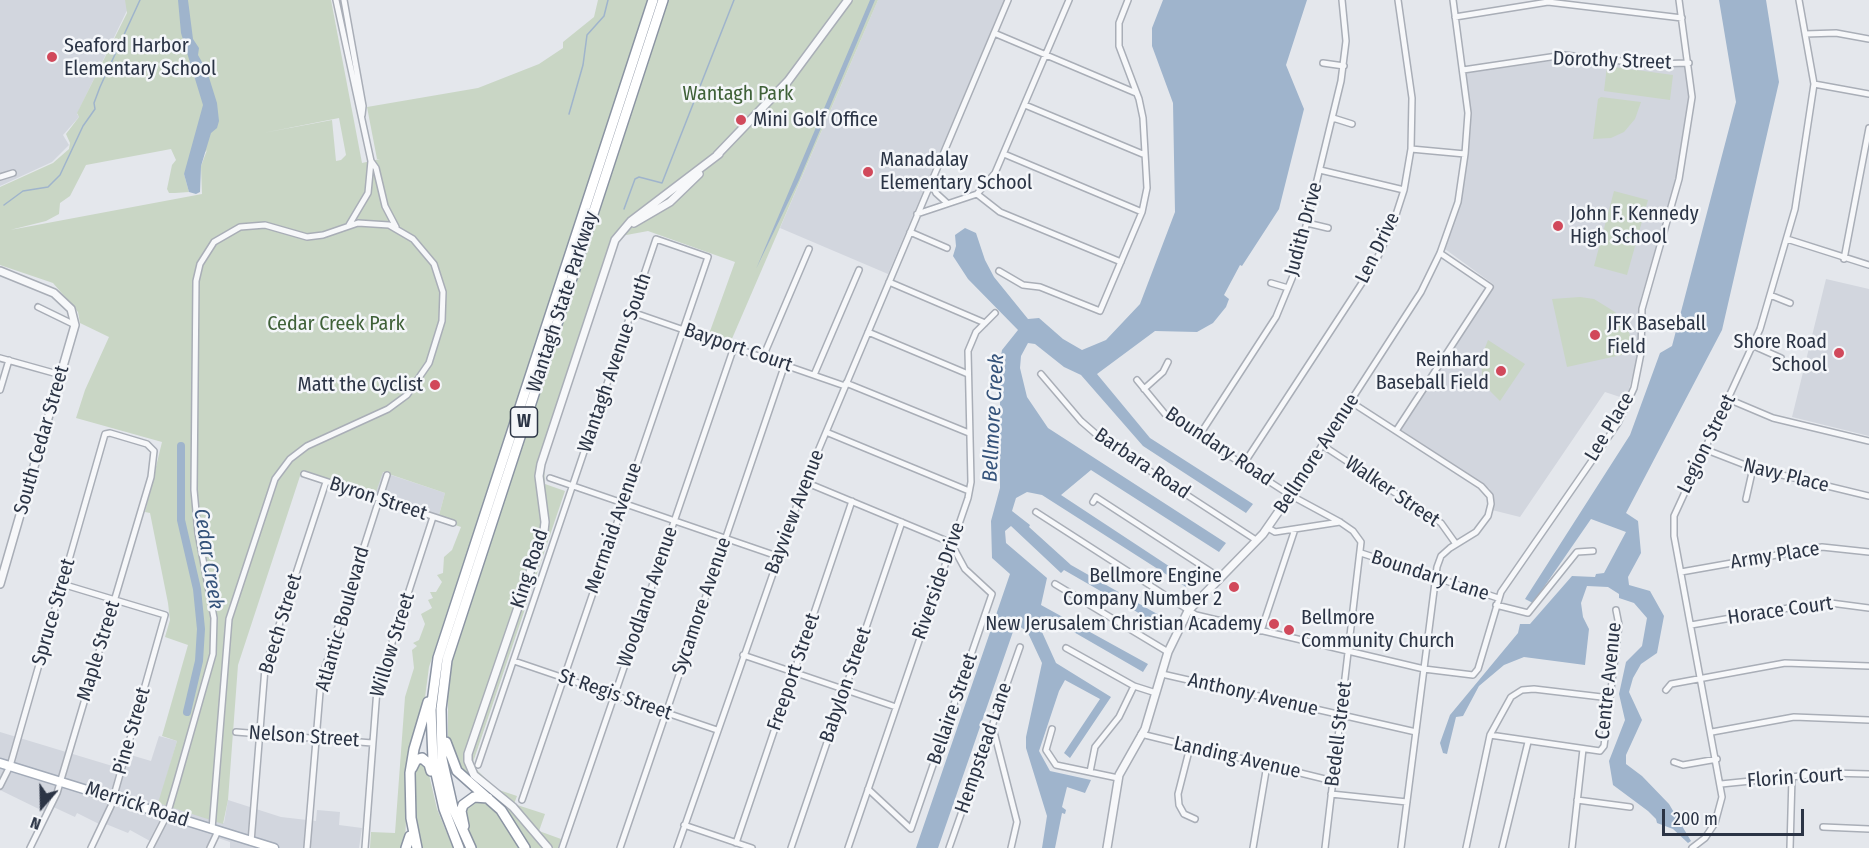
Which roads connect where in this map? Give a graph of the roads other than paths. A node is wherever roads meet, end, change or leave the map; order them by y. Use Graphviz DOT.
graph roads {
  1 [pos="336,0"];
  2 [pos="344,0"];
  3 [pos="653,0"];
  4 [pos="663,0"];
  5 [pos="848,0"];
  6 [pos="1008,0"];
  7 [pos="1069,0"];
  8 [pos="1128,0"];
  9 [pos="1342,0"];
  10 [pos="1398,0"];
  11 [pos="1453,0"];
  12 [pos="1612,0"];
  13 [pos="1679,0"];
  14 [pos="1799,0"];
  15 [pos="1611,8"];
  16 [pos="1455,17"];
  17 [pos="1682,18"];
  18 [pos="994,33"];
  19 [pos="1805,34"];
  20 [pos="1869,39"];
  21 [pos="1046,55"];
  22 [pos="1323,63"];
  23 [pos="1689,63"];
  24 [pos="1344,66"];
  25 [pos="1463,70"];
  26 [pos="1814,84"];
  27 [pos="1136,93"];
  28 [pos="1869,94"];
  29 [pos="1025,105"];
  30 [pos="362,115"];
  31 [pos="1333,118"];
  32 [pos="1352,124"];
  33 [pos="1869,128"];
  34 [pos="1411,149"];
  35 [pos="1004,154"];
  36 [pos="1465,154"];
  37 [pos="1145,155"];
  38 [pos="371,161"];
  39 [pos="1320,170"];
  40 [pos="13,173"];
  41 [pos="0,177"];
  42 [pos="931,183"];
  43 [pos="1404,190"];
  44 [pos="977,194"];
  45 [pos="947,203"];
  46 [pos="1142,212"];
  47 [pos="917,214"];
  48 [pos="1307,223"];
  49 [pos="348,225"];
  50 [pos="397,228"];
  51 [pos="1328,228"];
  52 [pos="910,232"];
  53 [pos="656,239"];
  54 [pos="1787,239"];
  55 [pos="947,248"];
  56 [pos="809,249"];
  57 [pos="1440,253"];
  58 [pos="1844,258"];
  59 [pos="1121,262"];
  60 [pos="1869,265"];
  61 [pos="859,270"];
  62 [pos="0,271"];
  63 [pos="999,271"];
  64 [pos="889,282"];
  65 [pos="1271,283"];
  66 [pos="1288,288"];
  67 [pos="1770,295"];
  68 [pos="1790,303"];
  69 [pos="38,307"];
  70 [pos="632,312"];
  71 [pos="995,313"];
  72 [pos="985,323"];
  73 [pos="75,325"];
  74 [pos="683,329"];
  75 [pos="868,332"];
  76 [pos="1754,346"];
  77 [pos="734,347"];
  78 [pos="763,357"];
  79 [pos="0,358"];
  80 [pos="1781,358"];
  81 [pos="9,360"];
  82 [pos="1168,362"];
  83 [pos="785,364"];
  84 [pos="968,374"];
  85 [pos="1041,374"];
  86 [pos="61,375"];
  87 [pos="814,375"];
  88 [pos="1137,380"];
  89 [pos="845,384"];
  90 [pos="1144,389"];
  91 [pos="0,390"];
  92 [pos="1728,399"];
  93 [pos="1352,402"];
  94 [pos="1396,431"];
  95 [pos="826,432"];
  96 [pos="969,433"];
  97 [pos="1199,436"];
  98 [pos="104,438"];
  99 [pos="1869,441"];
  100 [pos="1322,445"];
  101 [pos="1704,448"];
  102 [pos="1243,465"];
  103 [pos="1753,468"];
  104 [pos="304,474"];
  105 [pos="387,475"];
  106 [pos="550,478"];
  107 [pos="326,482"];
  108 [pos="805,482"];
  109 [pos="573,486"];
  110 [pos="969,491"];
  111 [pos="1290,495"];
  112 [pos="1869,496"];
  113 [pos="379,499"];
  114 [pos="1746,499"];
  115 [pos="852,501"];
  116 [pos="1093,501"];
  117 [pos="623,503"];
  118 [pos="1036,512"];
  119 [pos="433,517"];
  120 [pos="674,521"];
  121 [pos="902,522"];
  122 [pos="1340,522"];
  123 [pos="453,523"];
  124 [pos="1268,528"];
  125 [pos="1295,529"];
  126 [pos="725,538"];
  127 [pos="1256,540"];
  128 [pos="1456,544"];
  129 [pos="952,545"];
  130 [pos="1593,550"];
  131 [pos="1869,552"];
  132 [pos="1361,553"];
  133 [pos="777,556"];
  134 [pos="1681,572"];
  135 [pos="1434,576"];
  136 [pos="1219,577"];
  137 [pos="62,584"];
  138 [pos="0,585"];
  139 [pos="1054,585"];
  140 [pos="115,598"];
  141 [pos="1497,602"];
  142 [pos="1869,608"];
  143 [pos="1616,610"];
  144 [pos="1188,611"];
  145 [pos="1691,625"];
  146 [pos="1261,631"];
  147 [pos="1020,647"];
  148 [pos="1066,648"];
  149 [pos="1349,651"];
  150 [pos="1168,652"];
  151 [pos="743,655"];
  152 [pos="514,661"];
  153 [pos="1869,666"];
  154 [pos="1424,669"];
  155 [pos="794,672"];
  156 [pos="1162,674"];
  157 [pos="563,678"];
  158 [pos="1701,678"];
  159 [pos="438,683"];
  160 [pos="1134,686"];
  161 [pos="845,690"];
  162 [pos="1666,690"];
  163 [pos="1156,693"];
  164 [pos="614,695"];
  165 [pos="1610,698"];
  166 [pos="896,707"];
  167 [pos="666,712"];
  168 [pos="1341,716"];
  169 [pos="1869,720"];
  170 [pos="993,728"];
  171 [pos="1052,729"];
  172 [pos="717,730"];
  173 [pos="236,732"];
  174 [pos="1416,732"];
  175 [pos="1712,732"];
  176 [pos="259,734"];
  177 [pos="1142,734"];
  178 [pos="1490,735"];
  179 [pos="316,738"];
  180 [pos="1528,742"];
  181 [pos="372,743"];
  182 [pos="1190,747"];
  183 [pos="1583,749"];
  184 [pos="1717,759"];
  185 [pos="1674,762"];
  186 [pos="0,763"];
  187 [pos="478,765"];
  188 [pos="1267,765"];
  189 [pos="10,766"];
  190 [pos="1090,772"];
  191 [pos="410,773"];
  192 [pos="1869,774"];
  193 [pos="1792,777"];
  194 [pos="1118,778"];
  195 [pos="60,781"];
  196 [pos="1333,781"];
  197 [pos="1721,784"];
  198 [pos="0,786"];
  199 [pos="868,789"];
  200 [pos="1331,794"];
  201 [pos="114,798"];
  202 [pos="488,798"];
  203 [pos="522,800"];
  204 [pos="1577,800"];
  205 [pos="1407,802"];
  206 [pos="1630,807"];
  207 [pos="166,815"];
  208 [pos="411,819"];
  209 [pos="1195,819"];
  210 [pos="449,824"];
  211 [pos="684,825"];
  212 [pos="1823,827"];
  213 [pos="1869,829"];
  214 [pos="215,830"];
  215 [pos="410,836"];
  216 [pos="251,842"];
  217 [pos="736,843"];
  218 [pos="30,848"];
  219 [pos="91,848"];
  220 [pos="150,848"];
  221 [pos="210,848"];
  222 [pos="272,848"];
  223 [pos="307,848"];
  224 [pos="365,848"];
  225 [pos="406,848"];
  226 [pos="411,848"];
  227 [pos="417,848"];
  228 [pos="459,848"];
  229 [pos="471,848"];
  230 [pos="525,848"];
  231 [pos="548,848"];
  232 [pos="562,848"];
  233 [pos="620,848"];
  234 [pos="677,848"];
  235 [pos="752,848"];
  236 [pos="791,848"];
  237 [pos="848,848"];
  238 [pos="949,848"];
  239 [pos="1011,848"];
  240 [pos="1107,848"];
  241 [pos="1253,848"];
  242 [pos="1326,848"];
  243 [pos="1401,848"];
  244 [pos="1466,848"];
  245 [pos="1502,848"];
  246 [pos="1572,848"];
  247 [pos="1692,848"];
  248 [pos="1790,848"];
  1 -- 30 [label="street"];
  2 -- 30 [label="street"];
  3 -- 159 [label="highway, Wantagh State Parkway / W"];
  4 -- 159 [label="highway, Wantagh State Parkway / W"];
  5 -- 231 [label="street, King Road"];
  6 -- 18 [label="street, Bayview Avenue"];
  7 -- 21 [label="street"];
  8 -- 27 [label="street"];
  9 -- 24 [label="street, Judith Drive"];
  10 -- 34 [label="street, Len Drive"];
  11 -- 16 [label="street, Bellmore Avenue"];
  12 -- 15 [label="street"];
  13 -- 17 [label="street, Lee Place"];
  14 -- 19 [label="street, Legion Street"];
  15 -- 16 [label="street"];
  15 -- 17 [label="street"];
  16 -- 25 [label="street, Bellmore Avenue"];
  17 -- 23 [label="street, Lee Place"];
  18 -- 21 [label="street"];
  18 -- 42 [label="street, Bayview Avenue"];
  19 -- 20 [label="street"];
  19 -- 26 [label="street, Legion Street"];
  21 -- 27 [label="street"];
  21 -- 29 [label="street"];
  22 -- 24 [label="street"];
  23 -- 25 [label="street, Dorothy Street"];
  23 -- 141 [label="street, Lee Place"];
  24 -- 31 [label="street, Judith Drive"];
  25 -- 36 [label="street, Bellmore Avenue"];
  26 -- 28 [label="street"];
  26 -- 54 [label="street, Legion Street"];
  27 -- 37 [label="street"];
  29 -- 35 [label="street"];
  29 -- 37 [label="street"];
  30 -- 38 [label="street"];
  31 -- 32 [label="street"];
  31 -- 39 [label="street, Judith Drive"];
  33 -- 58 [label="street"];
  34 -- 36 [label="street"];
  34 -- 43 [label="street, Len Drive"];
  35 -- 44 [label="street"];
  35 -- 46 [label="street"];
  36 -- 57 [label="street, Bellmore Avenue"];
  37 -- 46 [label="street"];
  38 -- 49 [label="street"];
  38 -- 50 [label="street"];
  39 -- 43 [label="street"];
  39 -- 48 [label="street, Judith Drive"];
  40 -- 41 [label="street"];
  42 -- 45 [label="street"];
  42 -- 47 [label="street, Bayview Avenue"];
  43 -- 102 [label="street, Len Drive"];
  44 -- 45 [label="street"];
  44 -- 59 [label="street"];
  45 -- 47 [label="street"];
  46 -- 59 [label="street"];
  47 -- 52 [label="street, Bayview Avenue"];
  48 -- 51 [label="street"];
  48 -- 66 [label="street, Judith Drive"];
  49 -- 50 [label="street"];
  49 -- 207 [label="street"];
  50 -- 214 [label="street"];
  52 -- 55 [label="street"];
  52 -- 64 [label="street, Bayview Avenue"];
  53 -- 70 [label="street, Wantagh Avenue South"];
  53 -- 74 [label="street, Mermaid Avenue"];
  54 -- 58 [label="street"];
  54 -- 67 [label="street, Legion Street"];
  56 -- 78 [label="street"];
  57 -- 93 [label="street, Bellmore Avenue"];
  57 -- 94 [label="street"];
  58 -- 60 [label="street"];
  59 -- 63 [label="street"];
  61 -- 87 [label="street"];
  62 -- 73 [label="street"];
  64 -- 72 [label="street"];
  64 -- 75 [label="street, Bayview Avenue"];
  65 -- 66 [label="street"];
  66 -- 97 [label="street, Judith Drive"];
  67 -- 68 [label="street"];
  67 -- 76 [label="street, Legion Street"];
  69 -- 73 [label="street"];
  70 -- 74 [label="street, Bayport Court"];
  70 -- 109 [label="street, Wantagh Avenue South"];
  71 -- 72 [label="street, Riverside Drive"];
  72 -- 84 [label="street, Riverside Drive"];
  73 -- 86 [label="street, South Cedar Street"];
  74 -- 77 [label="street, Bayport Court"];
  74 -- 117 [label="street, Mermaid Avenue"];
  75 -- 84 [label="street"];
  75 -- 89 [label="street, Bayview Avenue"];
  76 -- 80 [label="street"];
  76 -- 92 [label="street, Legion Street"];
  77 -- 78 [label="street, Bayport Court"];
  77 -- 120 [label="street, Woodland Avenue"];
  78 -- 83 [label="street, Bayport Court"];
  79 -- 81 [label="street"];
  81 -- 86 [label="street"];
  81 -- 91 [label="street"];
  82 -- 90 [label="street"];
  83 -- 87 [label="street, Bayport Court"];
  83 -- 126 [label="street, Sycamore Avenue"];
  84 -- 96 [label="street, Riverside Drive"];
  85 -- 127 [label="street, Barbara Road"];
  86 -- 138 [label="street, South Cedar Street"];
  87 -- 89 [label="street, Bayport Court"];
  88 -- 90 [label="street, Boundary Road"];
  89 -- 95 [label="street, Bayview Avenue"];
  89 -- 96 [label="street, Bayport Court"];
  90 -- 97 [label="street, Boundary Road"];
  92 -- 99 [label="street"];
  92 -- 101 [label="street, Legion Street"];
  93 -- 94 [label="street"];
  93 -- 100 [label="street, Bellmore Avenue"];
  94 -- 128 [label="street"];
  95 -- 108 [label="street, Bayview Avenue"];
  95 -- 110 [label="street"];
  96 -- 110 [label="street, Riverside Drive"];
  97 -- 102 [label="street, Boundary Road"];
  98 -- 137 [label="street, Spruce Street"];
  98 -- 140 [label="street, Maple Street"];
  100 -- 111 [label="street, Bellmore Avenue"];
  100 -- 128 [label="street, Walker Street"];
  101 -- 103 [label="street, Navy Place"];
  101 -- 134 [label="street, Legion Street"];
  102 -- 111 [label="street, Boundary Road"];
  103 -- 112 [label="street, Navy Place"];
  103 -- 114 [label="street"];
  104 -- 107 [label="street, Byron Street"];
  105 -- 113 [label="street, Atlantic Boulevard"];
  106 -- 109 [label="street"];
  107 -- 113 [label="street, Byron Street"];
  107 -- 176 [label="street, Beech Street"];
  108 -- 115 [label="street"];
  108 -- 133 [label="street, Bayview Avenue"];
  109 -- 117 [label="street"];
  109 -- 152 [label="street, Wantagh Avenue South"];
  110 -- 129 [label="street, Riverside Drive"];
  111 -- 122 [label="street, Boundary Road"];
  111 -- 124 [label="street, Bellmore Avenue"];
  113 -- 119 [label="street, Byron Street"];
  113 -- 179 [label="street, Atlantic Boulevard"];
  115 -- 121 [label="street"];
  115 -- 155 [label="street, Freeport Street"];
  116 -- 136 [label="street"];
  117 -- 120 [label="street"];
  117 -- 157 [label="street, Mermaid Avenue"];
  118 -- 144 [label="street"];
  119 -- 123 [label="street, Byron Street"];
  119 -- 181 [label="street, Willow Street"];
  120 -- 126 [label="street"];
  120 -- 164 [label="street, Woodland Avenue"];
  121 -- 129 [label="street"];
  121 -- 161 [label="street, Babylon Street"];
  122 -- 125 [label="street"];
  122 -- 132 [label="street"];
  124 -- 125 [label="street"];
  124 -- 127 [label="street, Bellmore Avenue"];
  125 -- 146 [label="street"];
  126 -- 133 [label="street"];
  126 -- 167 [label="street, Sycamore Avenue"];
  127 -- 136 [label="street, Bellmore Avenue"];
  128 -- 135 [label="street"];
  129 -- 166 [label="street, Riverside Drive"];
  129 -- 199 [label="street, Bellaire Street"];
  130 -- 141 [label="street, Boundary Lane"];
  131 -- 134 [label="street, Army Place"];
  132 -- 135 [label="street, Boundary Lane"];
  132 -- 149 [label="street, Bedell Street"];
  133 -- 151 [label="street, Bayview Avenue"];
  134 -- 145 [label="street, Legion Street"];
  135 -- 141 [label="street, Boundary Lane"];
  135 -- 154 [label="street"];
  136 -- 144 [label="street, Bellmore Avenue"];
  137 -- 140 [label="street"];
  137 -- 189 [label="street, Spruce Street"];
  139 -- 150 [label="street"];
  140 -- 195 [label="street, Maple Street"];
  140 -- 201 [label="street, Pine Street"];
  141 -- 154 [label="street, Lee Place"];
  142 -- 145 [label="street, Horace Court"];
  143 -- 165 [label="street, Centre Avenue"];
  144 -- 146 [label="street"];
  144 -- 150 [label="street, Bellmore Avenue"];
  145 -- 158 [label="street, Legion Street"];
  146 -- 149 [label="street"];
  147 -- 170 [label="street, Hempstead Lane"];
  148 -- 160 [label="street"];
  149 -- 154 [label="street"];
  149 -- 168 [label="street, Bedell Street"];
  150 -- 156 [label="street, Bellmore Avenue"];
  151 -- 155 [label="street"];
  151 -- 172 [label="street, Bayview Avenue"];
  152 -- 157 [label="street, St Regis Street"];
  152 -- 187 [label="street, Wantagh Avenue South"];
  153 -- 158 [label="street"];
  154 -- 174 [label="street"];
  155 -- 161 [label="street"];
  155 -- 217 [label="street, Freeport Street"];
  156 -- 163 [label="street, Bellmore Avenue"];
  156 -- 168 [label="street, Anthony Avenue"];
  157 -- 164 [label="street, St Regis Street"];
  157 -- 203 [label="street, Mermaid Avenue"];
  158 -- 162 [label="street"];
  158 -- 175 [label="street, Legion Street"];
  159 -- 191 [label="highway"];
  159 -- 202 [label="highway"];
  159 -- 210 [label="highway, Wantagh State Parkway / W"];
  159 -- 229 [label="highway, Wantagh State Parkway / W"];
  160 -- 163 [label="street"];
  160 -- 190 [label="street"];
  161 -- 166 [label="street"];
  161 -- 236 [label="street, Babylon Street"];
  163 -- 177 [label="street, Bellmore Avenue"];
  164 -- 167 [label="street, St Regis Street"];
  164 -- 232 [label="street, Woodland Avenue"];
  165 -- 178 [label="street"];
  165 -- 183 [label="street, Centre Avenue"];
  166 -- 199 [label="street, Riverside Drive"];
  167 -- 172 [label="street, St Regis Street"];
  167 -- 233 [label="street, Sycamore Avenue"];
  168 -- 174 [label="street, Anthony Avenue"];
  168 -- 196 [label="street, Bedell Street"];
  169 -- 175 [label="street"];
  170 -- 238 [label="street, Hempstead Lane"];
  170 -- 239 [label="street"];
  171 -- 190 [label="street"];
  172 -- 211 [label="street, Bayview Avenue"];
  173 -- 176 [label="street, Nelson Street"];
  174 -- 205 [label="street"];
  175 -- 184 [label="street, Legion Street"];
  176 -- 179 [label="street, Nelson Street"];
  176 -- 216 [label="street, Beech Street"];
  177 -- 182 [label="street, Landing Avenue"];
  177 -- 194 [label="street, Bellmore Avenue"];
  178 -- 180 [label="street, Centre Avenue"];
  178 -- 244 [label="street"];
  179 -- 181 [label="street, Nelson Street"];
  179 -- 223 [label="street, Atlantic Boulevard"];
  180 -- 183 [label="street, Centre Avenue"];
  180 -- 245 [label="street"];
  181 -- 224 [label="street, Willow Street"];
  182 -- 188 [label="street, Landing Avenue"];
  182 -- 209 [label="street"];
  183 -- 204 [label="street"];
  184 -- 185 [label="street"];
  184 -- 197 [label="street, Legion Street"];
  186 -- 189 [label="main road, Merrick Road"];
  188 -- 196 [label="street, Landing Avenue"];
  188 -- 241 [label="street"];
  189 -- 195 [label="main road, Merrick Road"];
  189 -- 198 [label="street, Spruce Street"];
  190 -- 194 [label="street"];
  191 -- 208 [label="highway"];
  191 -- 210 [label="highway"];
  192 -- 193 [label="street, Florin Court"];
  193 -- 197 [label="street, Florin Court"];
  193 -- 248 [label="street"];
  194 -- 240 [label="street, Bellmore Avenue"];
  195 -- 201 [label="main road, Merrick Road"];
  195 -- 218 [label="street, Maple Street"];
  196 -- 200 [label="street, Bedell Street"];
  197 -- 247 [label="street, Legion Street"];
  199 -- 237 [label="street, Riverside Drive"];
  200 -- 205 [label="street"];
  200 -- 242 [label="street, Bedell Street"];
  201 -- 207 [label="main road, Merrick Road"];
  201 -- 219 [label="street, Pine Street"];
  202 -- 229 [label="highway"];
  202 -- 230 [label="highway"];
  204 -- 206 [label="street"];
  204 -- 246 [label="street"];
  205 -- 243 [label="street"];
  207 -- 214 [label="main road, Merrick Road"];
  207 -- 220 [label="street"];
  208 -- 215 [label="highway"];
  208 -- 227 [label="highway"];
  210 -- 228 [label="highway, Wantagh State Parkway / W"];
  211 -- 217 [label="street"];
  211 -- 234 [label="street, Bayview Avenue"];
  212 -- 213 [label="street"];
  214 -- 216 [label="main road, Merrick Road"];
  214 -- 221 [label="street"];
  215 -- 225 [label="highway"];
  215 -- 226 [label="highway"];
  216 -- 222 [label="main road, Merrick Road"];
  217 -- 235 [label="street"];
}
